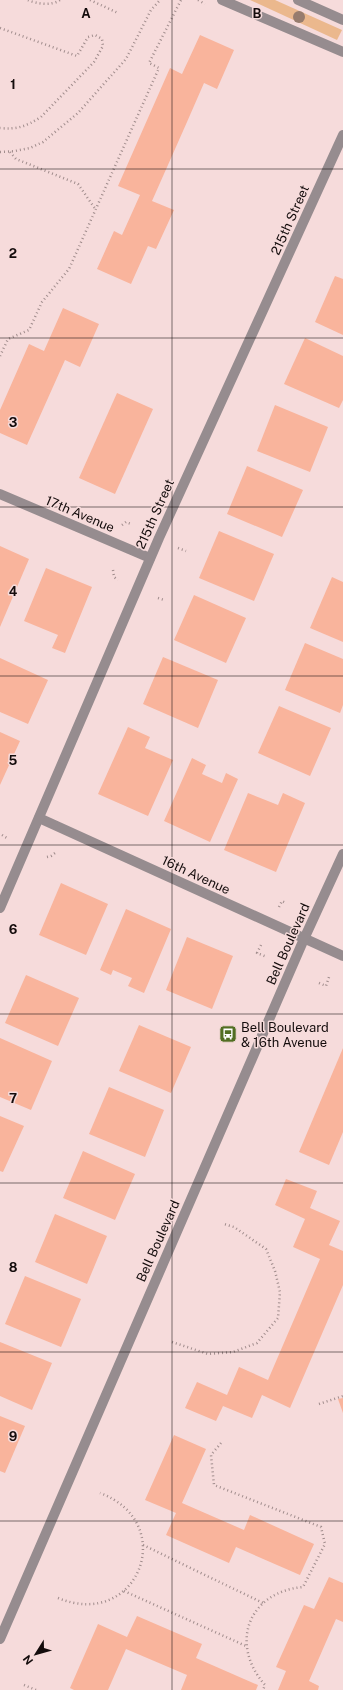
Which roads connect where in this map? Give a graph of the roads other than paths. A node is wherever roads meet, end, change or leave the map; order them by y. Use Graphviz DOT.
graph roads {
  1 [pos="222,0"];
  2 [pos="298,0"];
  3 [pos="343,20"];
  4 [pos="343,52"];
  5 [pos="343,135"];
  6 [pos="0,494"];
  7 [pos="150,558"];
  8 [pos="39,818"];
  9 [pos="343,854"];
  10 [pos="0,908"];
  11 [pos="304,939"];
  12 [pos="343,956"];
  13 [pos="0,1639"];
  1 -- 4 [label="street"];
  2 -- 3 [label="street"];
  5 -- 7 [label="street, 215th Street"];
  6 -- 7 [label="street, 17th Avenue"];
  7 -- 8 [label="street, 215th Street"];
  8 -- 10 [label="street, 215th Street"];
  8 -- 11 [label="street, 16th Avenue"];
  9 -- 11 [label="street, Bell Boulevard"];
  11 -- 12 [label="street, 16th Avenue"];
  11 -- 13 [label="street, Bell Boulevard"];
}
